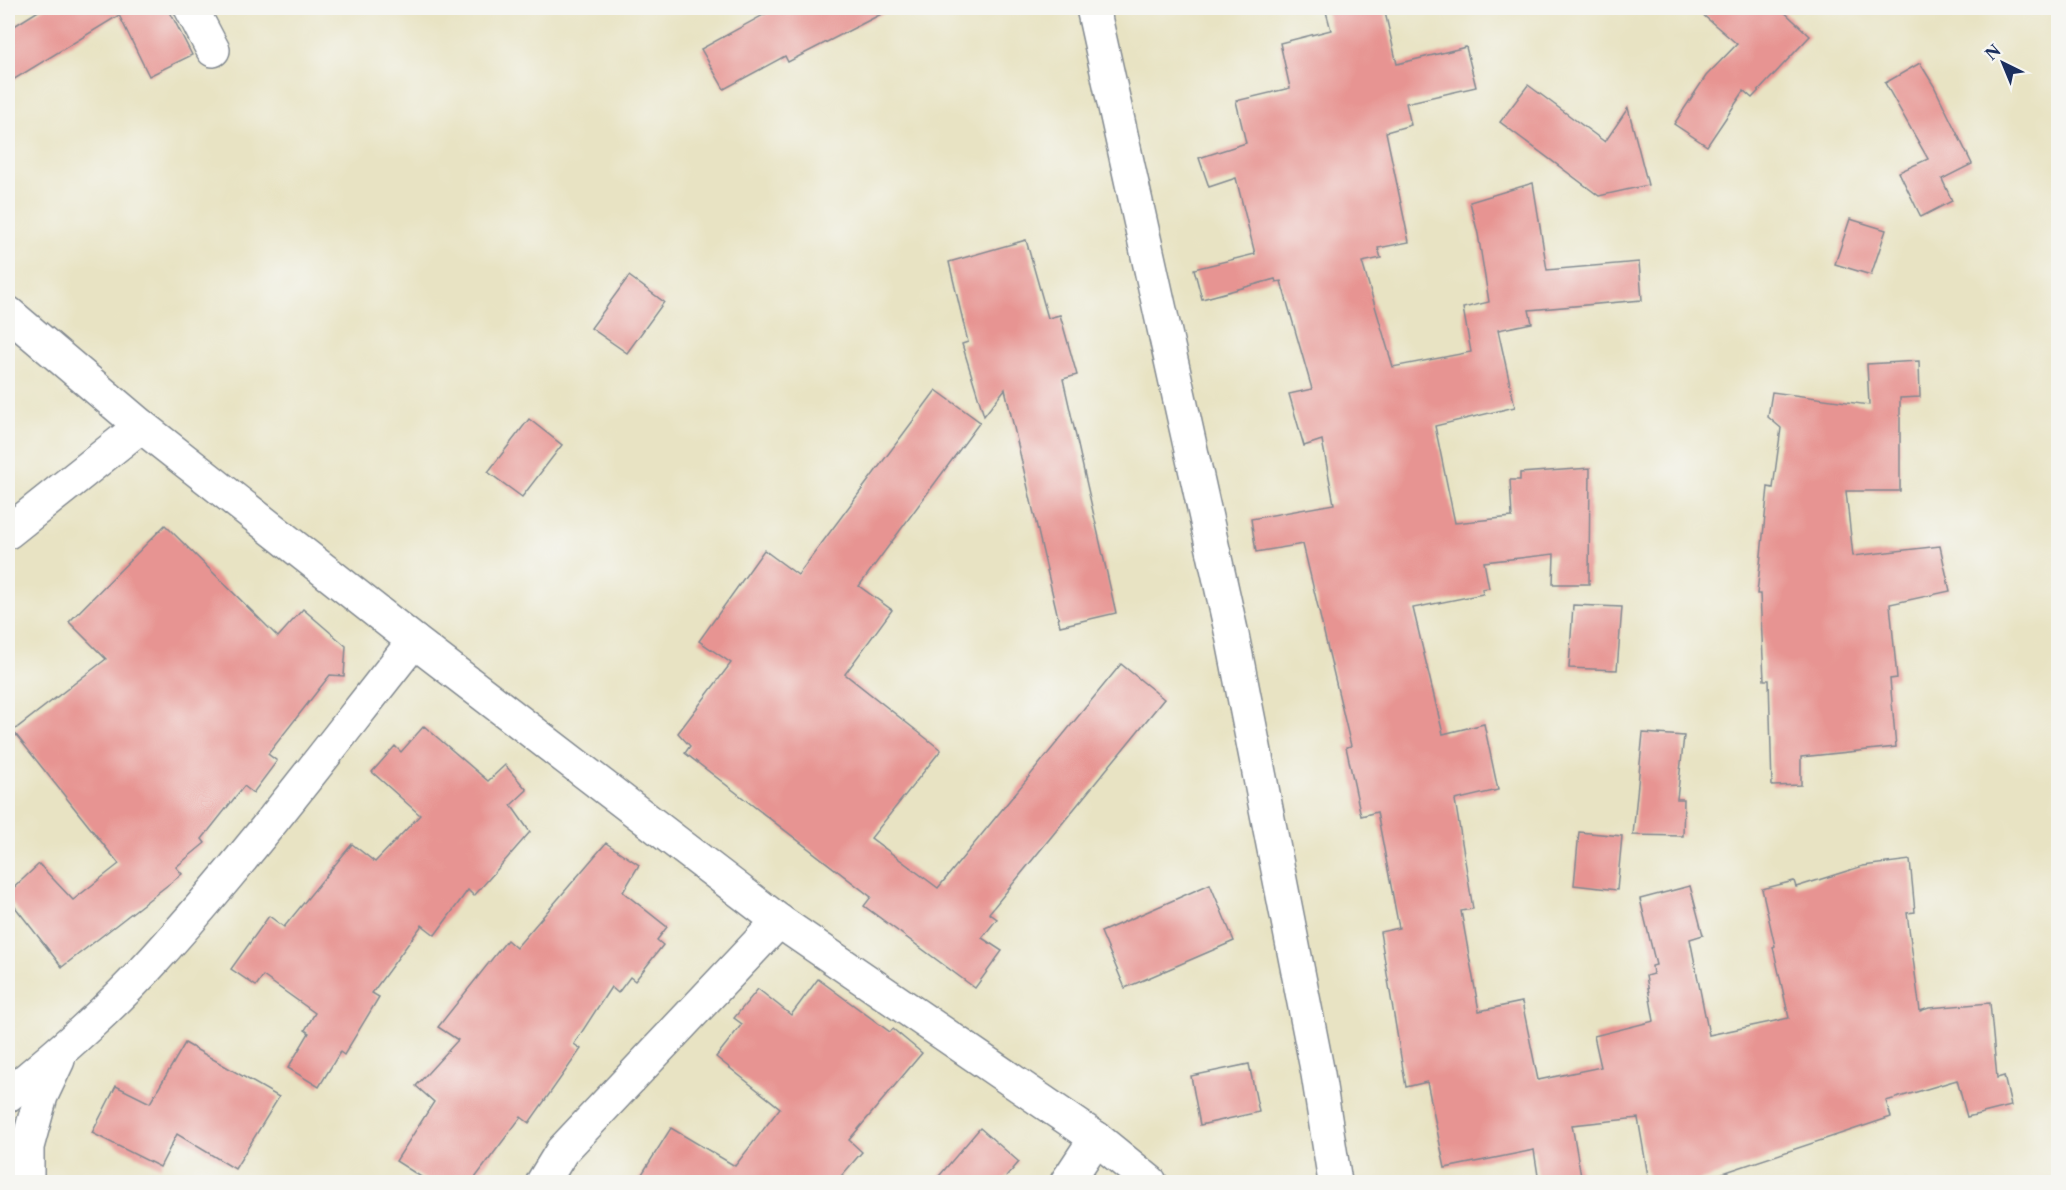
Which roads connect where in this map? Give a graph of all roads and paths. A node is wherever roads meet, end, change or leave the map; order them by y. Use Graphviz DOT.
graph roads {
  1 [pos="191,8"];
  2 [pos="1093,8"];
  3 [pos="213,50"];
  4 [pos="8,313"];
  5 [pos="141,426"];
  6 [pos="8,532"];
  7 [pos="414,641"];
  8 [pos="779,921"];
  9 [pos="63,1050"];
  10 [pos="8,1095"];
  11 [pos="1096,1138"];
  12 [pos="27,1182"];
  13 [pos="543,1182"];
  14 [pos="1067,1182"];
  15 [pos="1150,1182"];
  16 [pos="1335,1182"];
  1 -- 3 [label="street"];
  2 -- 16 [label="street"];
  4 -- 5 [label="street"];
  5 -- 6 [label="street"];
  5 -- 7 [label="street"];
  7 -- 8 [label="street"];
  7 -- 9 [label="street"];
  8 -- 11 [label="street"];
  8 -- 13 [label="street"];
  9 -- 10 [label="street"];
  9 -- 12 [label="street"];
  11 -- 14 [label="street"];
  11 -- 15 [label="street"];
}
